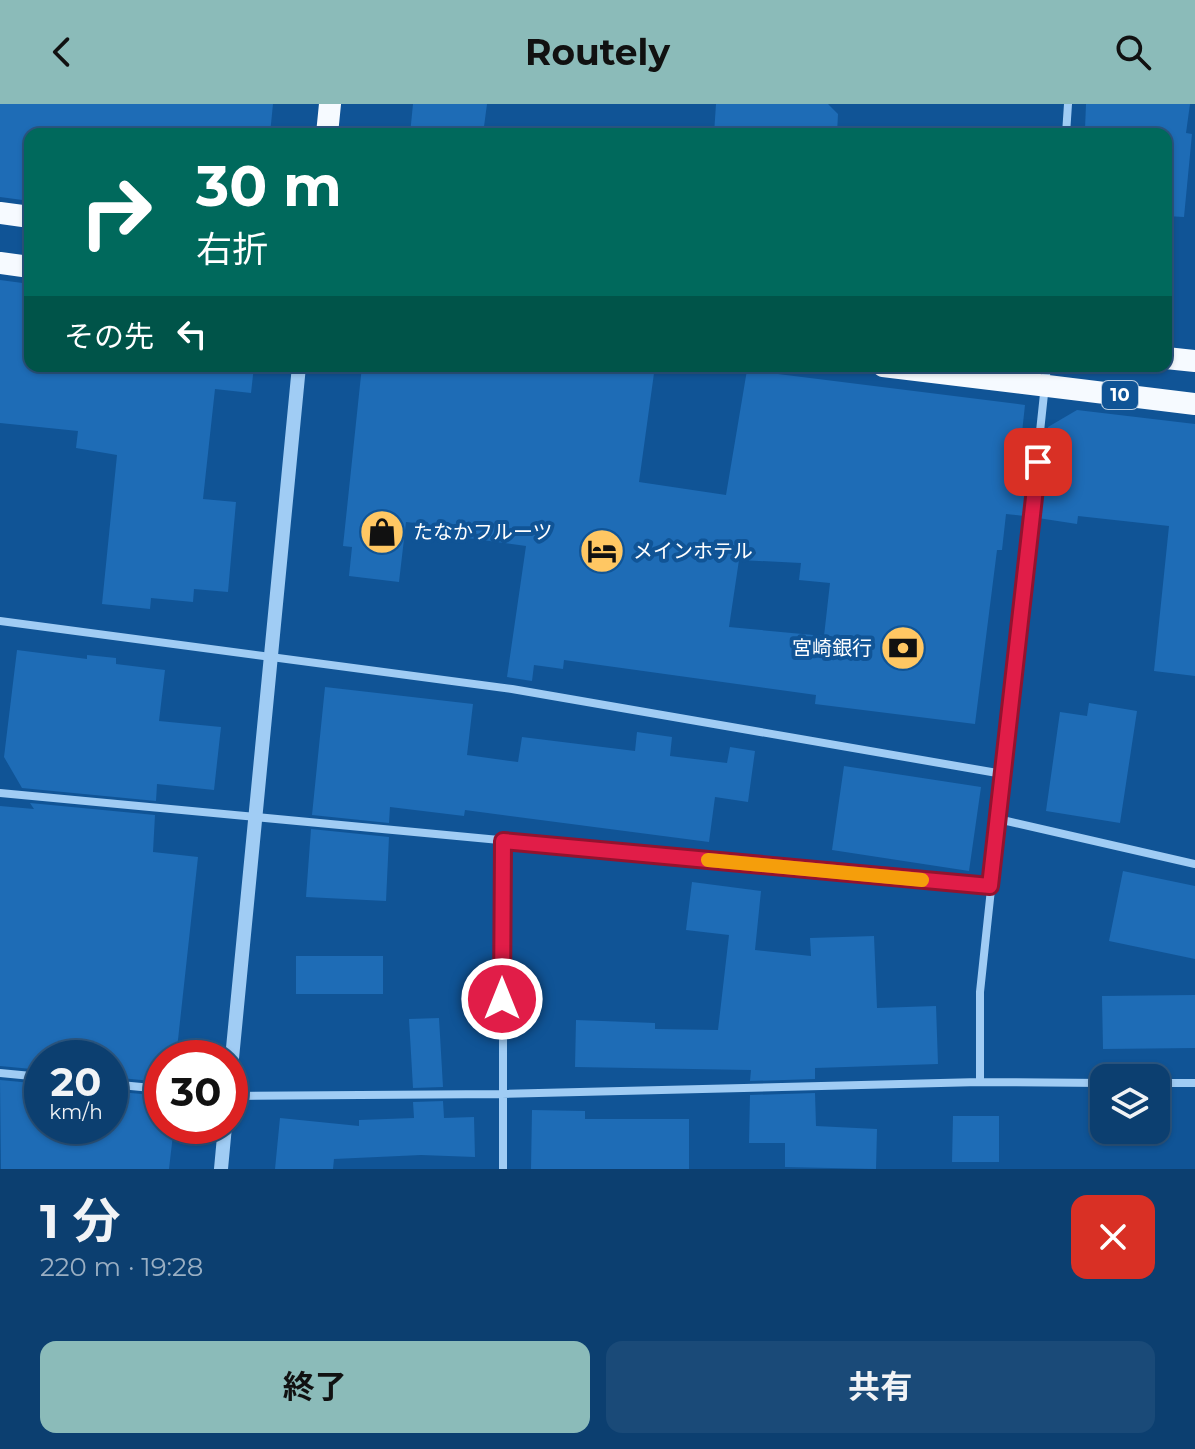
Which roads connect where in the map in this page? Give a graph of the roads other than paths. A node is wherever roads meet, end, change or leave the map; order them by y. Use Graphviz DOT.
graph roads {
  1 [pos="330,104"];
  2 [pos="1068,104"];
  3 [pos="328,128"];
  4 [pos="1066,128"];
  5 [pos="0,213"];
  6 [pos="24,216"];
  7 [pos="0,263"];
  8 [pos="24,266"];
  9 [pos="1172,359"];
  10 [pos="1195,361"];
  11 [pos="298,372"];
  12 [pos="981,372"];
  13 [pos="1047,376"];
  14 [pos="1195,404"];
  15 [pos="0,621"];
  16 [pos="271,659"];
  17 [pos="1003,774"];
  18 [pos="0,793"];
  19 [pos="255,817"];
  20 [pos="998,819"];
  21 [pos="503,841"];
  22 [pos="1195,864"];
  23 [pos="990,886"];
  24 [pos="234,1040"];
  25 [pos="0,1073"];
  26 [pos="24,1075"];
  27 [pos="980,1082"];
  28 [pos="1090,1083"];
  29 [pos="1170,1083"];
  30 [pos="1195,1083"];
  31 [pos="502,1094"];
  32 [pos="248,1096"];
  33 [pos="223,1144"];
  34 [pos="221,1169"];
  35 [pos="503,1169"];
  1 -- 3 [label="highway"];
  2 -- 4 [label="street"];
  5 -- 6 [label="highway"];
  7 -- 8 [label="highway"];
  9 -- 10 [label="highway"];
  11 -- 16 [label="street"];
  12 -- 13 [label="highway, 10"];
  13 -- 14 [label="highway, 10"];
  13 -- 17 [label="street"];
  15 -- 16 [label="street"];
  16 -- 17 [label="street"];
  16 -- 19 [label="street"];
  17 -- 20 [label="street"];
  18 -- 19 [label="street"];
  19 -- 21 [label="street"];
  19 -- 24 [label="street"];
  20 -- 22 [label="street"];
  20 -- 23 [label="street"];
  21 -- 23 [label="street"];
  21 -- 31 [label="street"];
  23 -- 27 [label="street"];
  25 -- 26 [label="street"];
  27 -- 28 [label="street"];
  27 -- 31 [label="street"];
  29 -- 30 [label="street"];
  31 -- 32 [label="street"];
  31 -- 35 [label="street"];
  33 -- 34 [label="street"];
}
